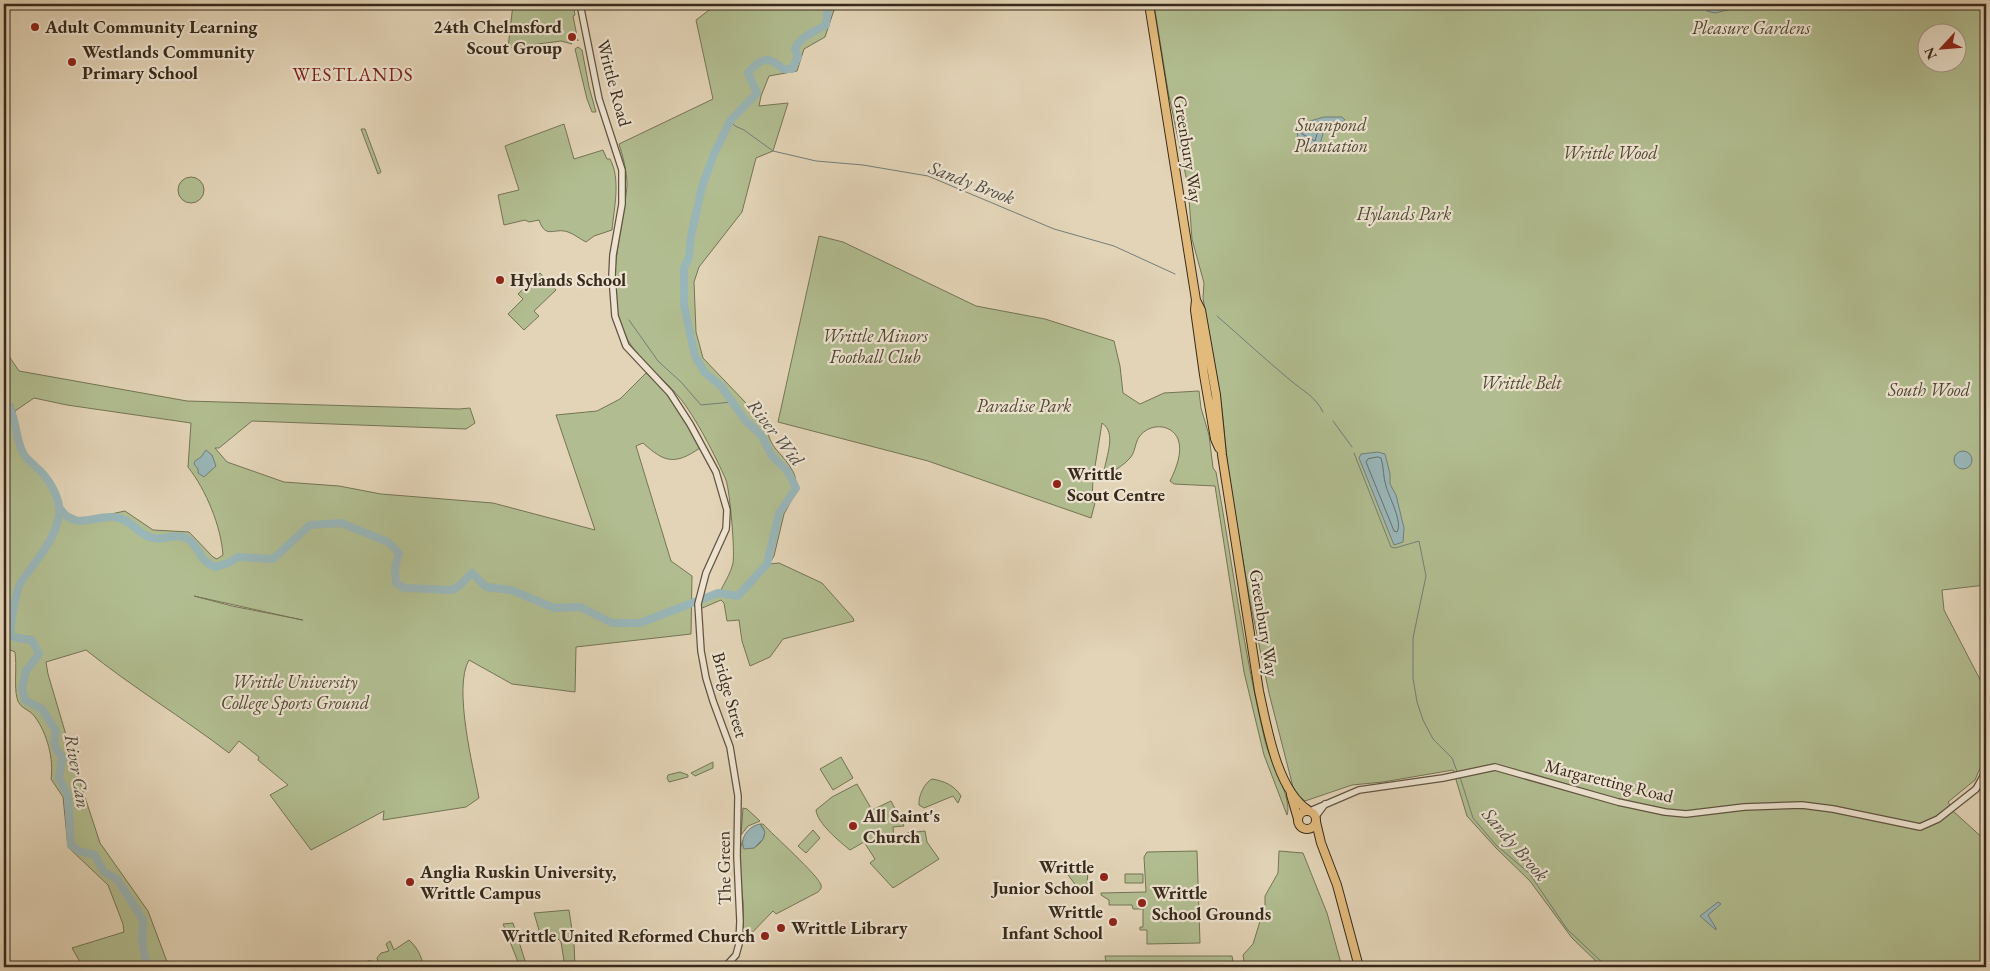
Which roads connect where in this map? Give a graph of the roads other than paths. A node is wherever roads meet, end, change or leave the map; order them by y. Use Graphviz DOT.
graph roads {
  1 [pos="580,4"];
  2 [pos="1149,4"];
  3 [pos="700,594"];
  4 [pos="732,764"];
  5 [pos="1986,771"];
  6 [pos="1290,793"];
  7 [pos="1313,815"];
  8 [pos="1298,819"];
  9 [pos="1309,829"];
  10 [pos="1321,843"];
  11 [pos="725,967"];
  12 [pos="1360,967"];
  1 -- 3 [label="street, Writtle Road"];
  2 -- 6 [label="highway, Greenbury Way"];
  3 -- 4 [label="street, Bridge Street"];
  4 -- 11 [label="street, The Green"];
  5 -- 7 [label="street, Margaretting Road"];
  6 -- 7 [label="highway, Greenbury Way"];
  6 -- 8 [label="highway, Greenbury Way"];
  7 -- 8 [label="highway"];
  7 -- 9 [label="highway"];
  7 -- 10 [label="highway"];
  8 -- 9 [label="highway"];
  9 -- 10 [label="highway"];
  10 -- 12 [label="highway"];
}
